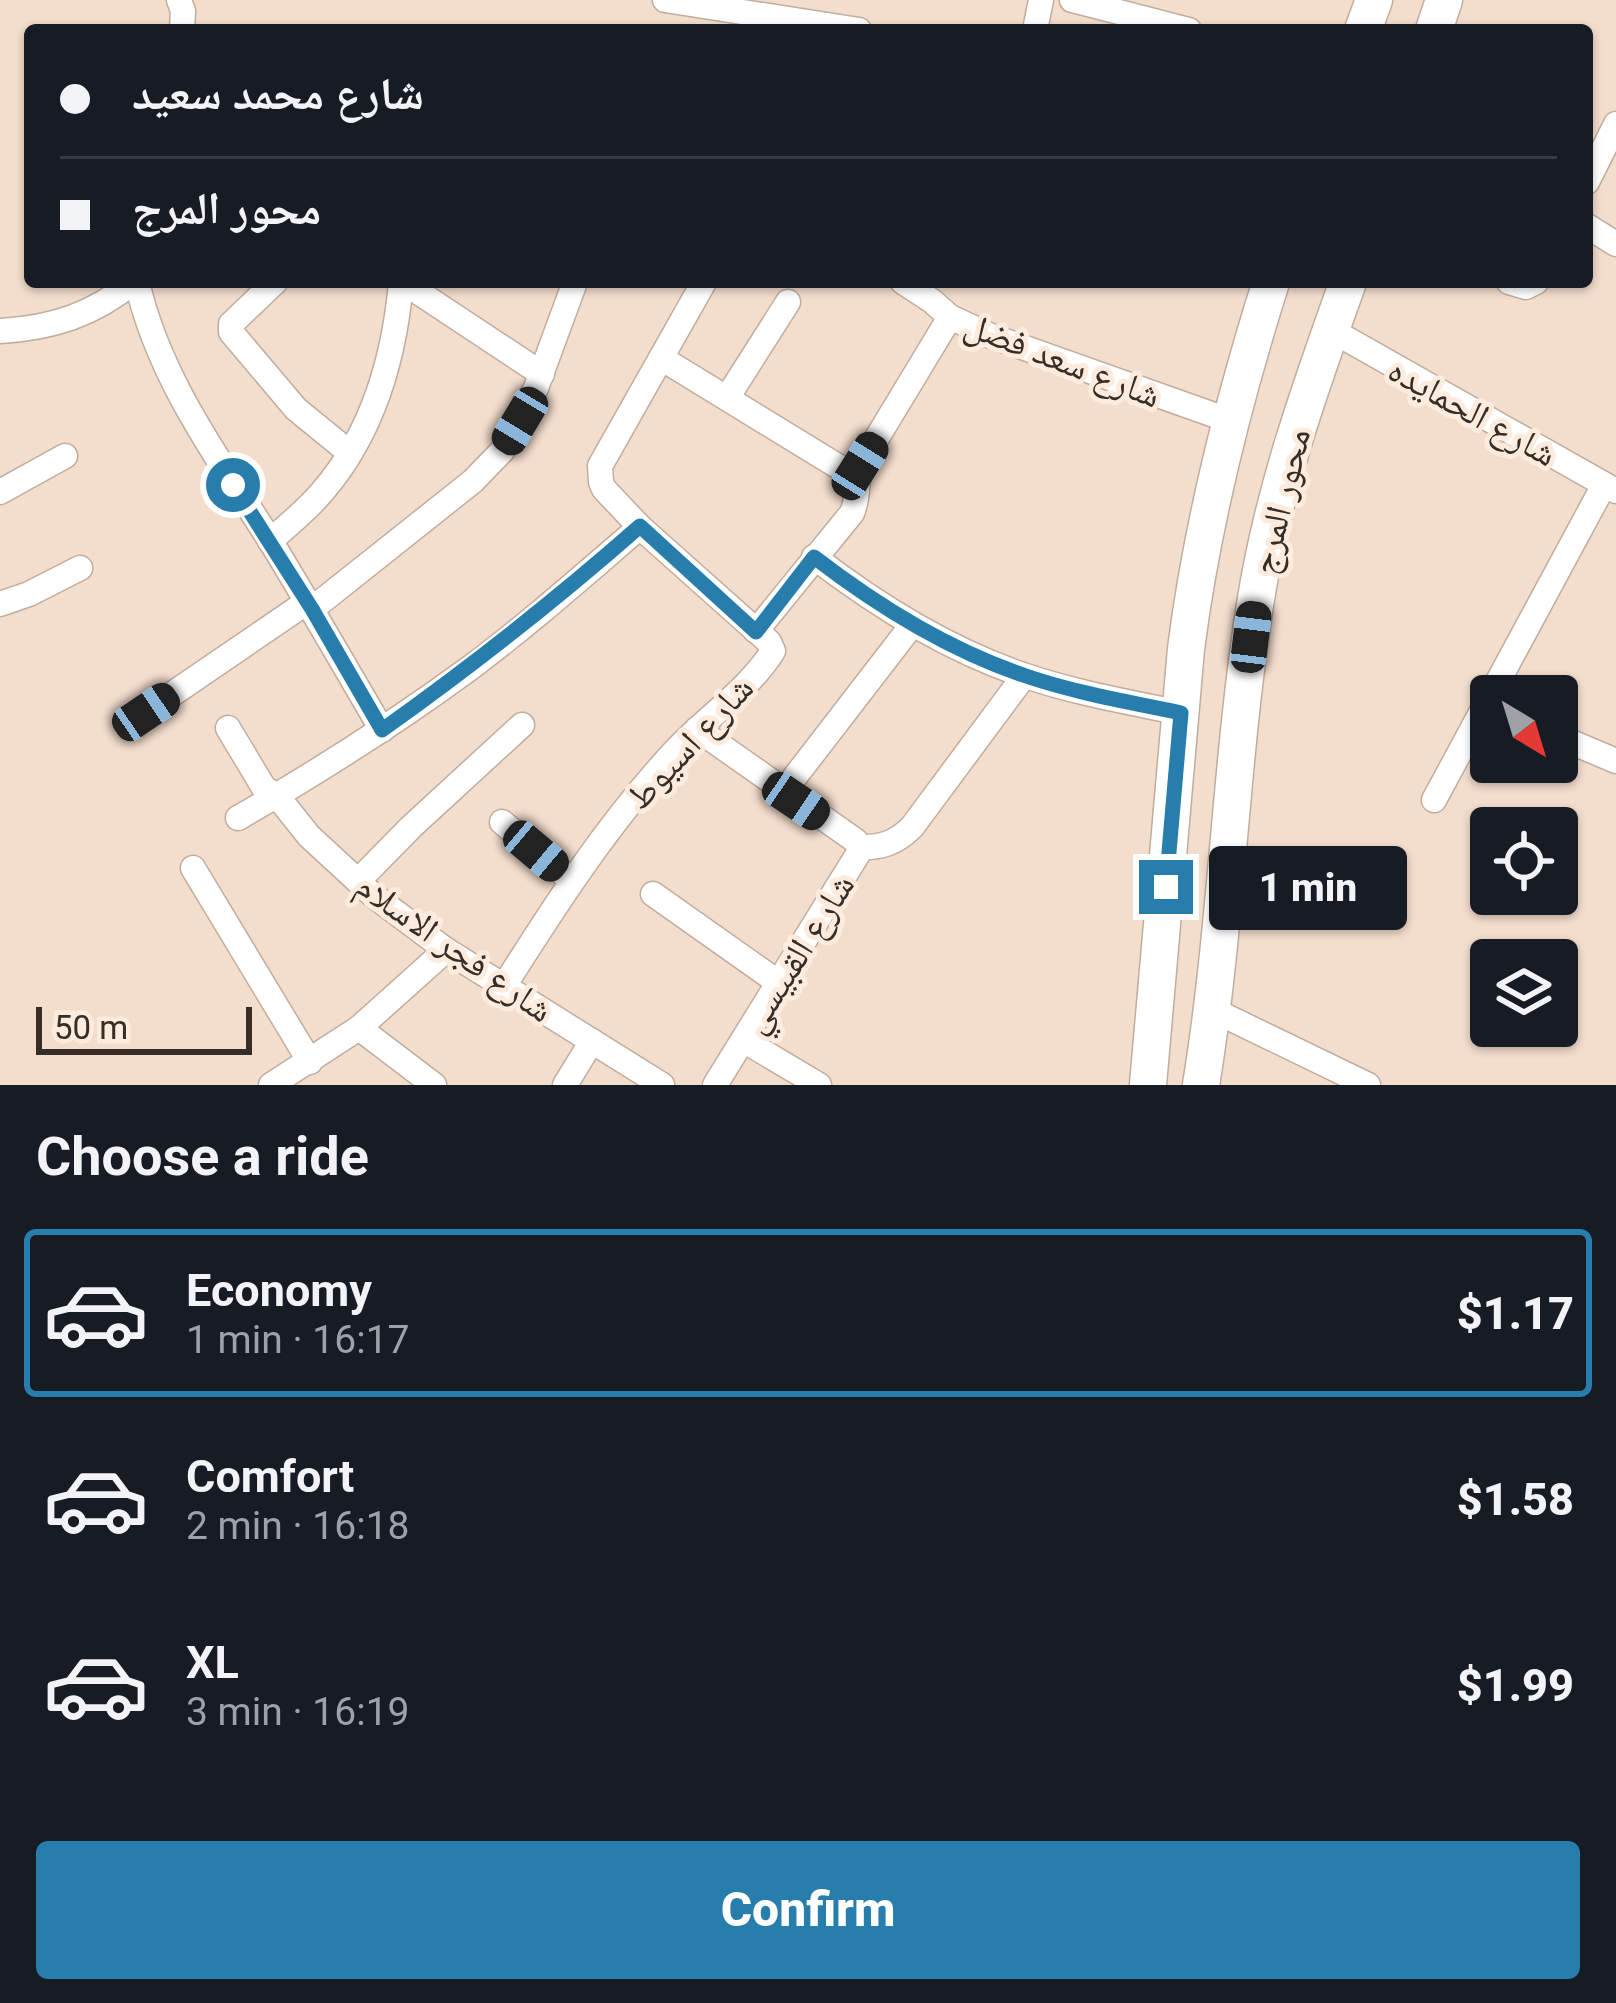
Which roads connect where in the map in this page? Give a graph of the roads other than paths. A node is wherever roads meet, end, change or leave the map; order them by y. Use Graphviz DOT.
graph roads {
  1 [pos="665,0"];
  2 [pos="1072,0"];
  3 [pos="813,12"];
  4 [pos="709,20"];
  5 [pos="1119,21"];
  6 [pos="844,24"];
  7 [pos="1616,124"];
  8 [pos="1593,170"];
  9 [pos="127,288"];
  10 [pos="137,288"];
  11 [pos="269,288"];
  12 [pos="401,288"];
  13 [pos="411,288"];
  14 [pos="573,288"];
  15 [pos="701,288"];
  16 [pos="912,288"];
  17 [pos="1269,288"];
  18 [pos="1346,288"];
  19 [pos="788,302"];
  20 [pos="950,317"];
  21 [pos="1330,330"];
  22 [pos="0,331"];
  23 [pos="661,358"];
  24 [pos="542,374"];
  25 [pos="727,398"];
  26 [pos="1231,421"];
  27 [pos="350,453"];
  28 [pos="64,456"];
  29 [pos="857,478"];
  30 [pos="1610,488"];
  31 [pos="0,492"];
  32 [pos="1205,524"];
  33 [pos="640,526"];
  34 [pos="1268,538"];
  35 [pos="270,541"];
  36 [pos="814,557"];
  37 [pos="80,568"];
  38 [pos="0,604"];
  39 [pos="309,605"];
  40 [pos="912,625"];
  41 [pos="756,632"];
  42 [pos="1024,676"];
  43 [pos="146,712"];
  44 [pos="1181,713"];
  45 [pos="522,725"];
  46 [pos="228,728"];
  47 [pos="698,729"];
  48 [pos="382,730"];
  49 [pos="1578,745"];
  50 [pos="1616,761"];
  51 [pos="784,791"];
  52 [pos="277,796"];
  53 [pos="1434,800"];
  54 [pos="238,818"];
  55 [pos="502,822"];
  56 [pos="859,848"];
  57 [pos="194,868"];
  58 [pos="571,880"];
  59 [pos="358,881"];
  60 [pos="653,894"];
  61 [pos="446,950"];
  62 [pos="778,983"];
  63 [pos="504,986"];
  64 [pos="1213,1010"];
  65 [pos="359,1028"];
  66 [pos="743,1040"];
  67 [pos="592,1041"];
  68 [pos="310,1062"];
  69 [pos="272,1085"];
  70 [pos="434,1085"];
  71 [pos="565,1085"];
  72 [pos="662,1085"];
  73 [pos="715,1085"];
  74 [pos="819,1085"];
  75 [pos="1148,1085"];
  76 [pos="1201,1085"];
  77 [pos="1368,1085"];
  1 -- 4 [label="street"];
  2 -- 5 [label="street"];
  3 -- 4 [label="street"];
  3 -- 6 [label="street"];
  7 -- 8 [label="street"];
  9 -- 22 [label="street"];
  10 -- 35 [label="street"];
  11 -- 27 [label="street"];
  12 -- 27 [label="street"];
  13 -- 24 [label="street"];
  14 -- 24 [label="street"];
  15 -- 23 [label="street"];
  16 -- 20 [label="street, شارع سعد فضل"];
  17 -- 26 [label="main road, محور المرج"];
  18 -- 21 [label="main road, محور المرج"];
  19 -- 25 [label="street"];
  20 -- 26 [label="street, شارع سعد فضل"];
  20 -- 29 [label="street"];
  21 -- 30 [label="street, شارع الحمايده"];
  21 -- 34 [label="main road, محور المرج"];
  23 -- 25 [label="street"];
  23 -- 33 [label="street"];
  24 -- 39 [label="street"];
  25 -- 29 [label="street"];
  26 -- 32 [label="main road, محور المرج"];
  27 -- 35 [label="street"];
  28 -- 31 [label="street"];
  29 -- 36 [label="street"];
  30 -- 53 [label="street"];
  32 -- 34 [label="main road"];
  32 -- 44 [label="main road, محور المرج"];
  33 -- 41 [label="street, شارع اسيوط"];
  33 -- 48 [label="street"];
  34 -- 64 [label="main road, محور المرج"];
  35 -- 39 [label="street"];
  36 -- 40 [label="street"];
  36 -- 41 [label="street"];
  37 -- 38 [label="street"];
  39 -- 43 [label="street"];
  39 -- 48 [label="street"];
  40 -- 42 [label="street"];
  40 -- 51 [label="street"];
  41 -- 47 [label="street, شارع اسيوط"];
  42 -- 44 [label="street"];
  42 -- 56 [label="street, شارع القبيسي"];
  44 -- 75 [label="main road, محور المرج"];
  45 -- 59 [label="street"];
  46 -- 52 [label="street, شارع فجر الاسلام"];
  47 -- 51 [label="street"];
  47 -- 58 [label="street, شارع اسيوط"];
  48 -- 52 [label="street"];
  49 -- 50 [label="street"];
  51 -- 56 [label="street"];
  52 -- 54 [label="street"];
  52 -- 59 [label="street, شارع فجر الاسلام"];
  55 -- 58 [label="street"];
  56 -- 62 [label="street, شارع القبيسي"];
  57 -- 68 [label="street"];
  58 -- 63 [label="street, شارع اسيوط"];
  59 -- 61 [label="street, شارع فجر الاسلام"];
  60 -- 62 [label="street"];
  61 -- 63 [label="street, شارع فجر الاسلام"];
  61 -- 65 [label="street"];
  62 -- 66 [label="street, شارع القبيسي"];
  63 -- 67 [label="street, شارع فجر الاسلام"];
  64 -- 76 [label="main road, محور المرج"];
  64 -- 77 [label="street"];
  65 -- 68 [label="street"];
  65 -- 70 [label="street"];
  66 -- 73 [label="street, شارع القبيسي"];
  66 -- 74 [label="street"];
  67 -- 71 [label="street"];
  67 -- 72 [label="street, شارع فجر الاسلام"];
  68 -- 69 [label="street"];
}
